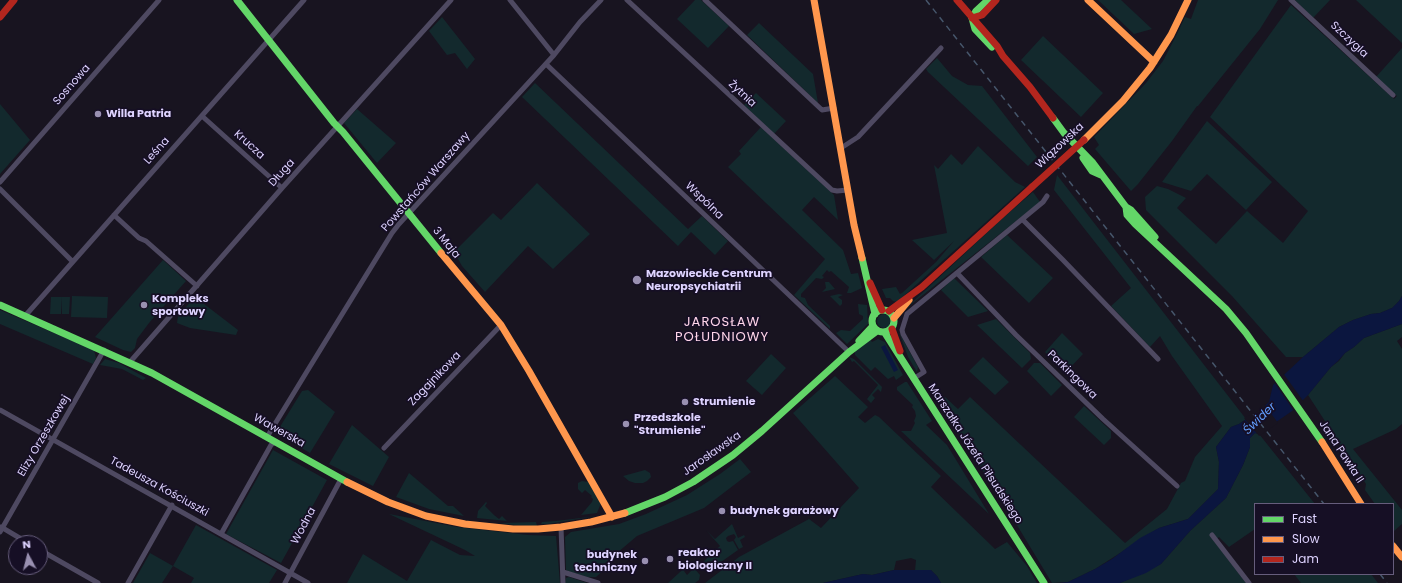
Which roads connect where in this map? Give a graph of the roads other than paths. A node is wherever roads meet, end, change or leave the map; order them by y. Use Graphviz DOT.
graph roads {
  1 [pos="14,0"];
  2 [pos="159,0"];
  3 [pos="237,0"];
  4 [pos="304,0"];
  5 [pos="451,0"];
  6 [pos="510,0"];
  7 [pos="601,0"];
  8 [pos="627,0"];
  9 [pos="705,0"];
  10 [pos="814,0"];
  11 [pos="957,0"];
  12 [pos="988,0"];
  13 [pos="996,0"];
  14 [pos="1088,0"];
  15 [pos="1188,0"];
  16 [pos="1291,0"];
  17 [pos="0,16"];
  18 [pos="972,18"];
  19 [pos="269,40"];
  20 [pos="941,48"];
  21 [pos="554,55"];
  22 [pos="1154,62"];
  23 [pos="546,64"];
  24 [pos="1393,96"];
  25 [pos="834,108"];
  26 [pos="202,116"];
  27 [pos="338,127"];
  28 [pos="841,148"];
  29 [pos="0,182"];
  30 [pos="282,188"];
  31 [pos="0,190"];
  32 [pos="848,190"];
  33 [pos="1047,196"];
  34 [pos="408,213"];
  35 [pos="114,215"];
  36 [pos="1022,220"];
  37 [pos="72,261"];
  38 [pos="863,262"];
  39 [pos="957,273"];
  40 [pos="197,286"];
  41 [pos="922,286"];
  42 [pos="0,305"];
  43 [pos="886,311"];
  44 [pos="875,314"];
  45 [pos="25,316"];
  46 [pos="894,318"];
  47 [pos="501,325"];
  48 [pos="875,329"];
  49 [pos="892,329"];
  50 [pos="885,333"];
  51 [pos="104,350"];
  52 [pos="849,352"];
  53 [pos="902,358"];
  54 [pos="1158,359"];
  55 [pos="130,362"];
  56 [pos="914,379"];
  57 [pos="0,410"];
  58 [pos="268,437"];
  59 [pos="54,440"];
  60 [pos="275,442"];
  61 [pos="384,448"];
  62 [pos="341,479"];
  63 [pos="1177,486"];
  64 [pos="1360,503"];
  65 [pos="172,505"];
  66 [pos="612,518"];
  67 [pos="561,527"];
  68 [pos="1,529"];
  69 [pos="221,534"];
  70 [pos="13,535"];
  71 [pos="1212,535"];
  72 [pos="1394,547"];
  73 [pos="48,555"];
  74 [pos="1402,557"];
  75 [pos="563,572"];
  76 [pos="291,573"];
  77 [pos="98,583"];
  78 [pos="128,583"];
  79 [pos="285,583"];
  80 [pos="308,583"];
  81 [pos="563,583"];
  82 [pos="598,583"];
  83 [pos="1044,583"];
  84 [pos="1249,583"];
  1 -- 17 [label="main road"];
  2 -- 29 [label="street, Sosnowa"];
  3 -- 19 [label="main road, 3 Maja"];
  4 -- 19 [label="street, Leśna"];
  5 -- 27 [label="street, Długa"];
  6 -- 21 [label="street"];
  7 -- 21 [label="street, Powstańców Warszawy"];
  8 -- 32 [label="street, Żytnia"];
  9 -- 25 [label="street"];
  10 -- 25 [label="main road"];
  11 -- 18 [label="main road, Jana Pawła II"];
  12 -- 18 [label="main road"];
  13 -- 18 [label="main road"];
  14 -- 22 [label="main road"];
  15 -- 22 [label="main road, Wiązowska"];
  16 -- 24 [label="street, Szczygla"];
  18 -- 64 [label="main road, Jana Pawła II"];
  19 -- 26 [label="street, Leśna"];
  19 -- 27 [label="main road, 3 Maja"];
  20 -- 28 [label="street"];
  21 -- 23 [label="street, Powstańców Warszawy"];
  22 -- 41 [label="main road, Wiązowska, bridge"];
  23 -- 34 [label="street, Powstańców Warszawy"];
  23 -- 52 [label="street, Wspólna"];
  25 -- 28 [label="main road"];
  26 -- 30 [label="street, Krucza"];
  26 -- 35 [label="street, Leśna"];
  27 -- 30 [label="street, Długa"];
  27 -- 34 [label="main road, 3 Maja"];
  28 -- 32 [label="main road"];
  30 -- 40 [label="street, Długa"];
  31 -- 37 [label="street"];
  32 -- 38 [label="main road"];
  33 -- 36 [label="street"];
  34 -- 47 [label="main road, 3 Maja"];
  34 -- 58 [label="street, Powstańców Warszawy"];
  35 -- 37 [label="street, Leśna"];
  35 -- 40 [label="street"];
  36 -- 39 [label="street"];
  36 -- 54 [label="street"];
  37 -- 45 [label="street, Leśna"];
  38 -- 43 [label="main road"];
  38 -- 44 [label="main road"];
  39 -- 56 [label="street"];
  39 -- 63 [label="street, Parkingowa"];
  40 -- 55 [label="street, Długa"];
  41 -- 43 [label="main road, Wiązowska"];
  41 -- 46 [label="main road, Wiązowska"];
  42 -- 45 [label="main road, Wawerska"];
  43 -- 44 [label="main road"];
  43 -- 46 [label="main road"];
  44 -- 48 [label="main road"];
  45 -- 51 [label="main road, Wawerska"];
  46 -- 49 [label="main road"];
  47 -- 61 [label="street, Zagajnikowa"];
  47 -- 66 [label="main road, 3 Maja"];
  48 -- 50 [label="main road"];
  48 -- 52 [label="main road, Jarosławska"];
  49 -- 50 [label="main road"];
  49 -- 53 [label="main road, Marszałka Józefa Piłsudskiego"];
  50 -- 53 [label="main road, Marszałka Józefa Piłsudskiego"];
  51 -- 55 [label="main road, Wawerska"];
  51 -- 59 [label="street, Elizy Orzeszkowej"];
  52 -- 66 [label="main road, Jarosławska"];
  53 -- 56 [label="main road, Marszałka Józefa Piłsudskiego"];
  55 -- 58 [label="main road, Wawerska"];
  56 -- 83 [label="main road, Marszałka Józefa Piłsudskiego"];
  57 -- 59 [label="street, Tadeusza Kościuszki"];
  58 -- 60 [label="main road, Wawerska"];
  59 -- 65 [label="street, Tadeusza Kościuszki"];
  59 -- 68 [label="street, Elizy Orzeszkowej"];
  60 -- 62 [label="main road, Wawerska"];
  60 -- 69 [label="street"];
  62 -- 67 [label="main road, Wawerska"];
  62 -- 76 [label="street, Wodna"];
  65 -- 69 [label="street, Tadeusza Kościuszki"];
  65 -- 78 [label="street"];
  66 -- 67 [label="main road, Jarosławska"];
  67 -- 75 [label="street"];
  68 -- 70 [label="street"];
  69 -- 76 [label="street, Tadeusza Kościuszki"];
  71 -- 84 [label="street"];
  72 -- 74 [label="main road"];
  73 -- 77 [label="street"];
  75 -- 81 [label="street"];
  75 -- 82 [label="street"];
  76 -- 79 [label="street, Wodna"];
  76 -- 80 [label="street, Tadeusza Kościuszki"];
}
